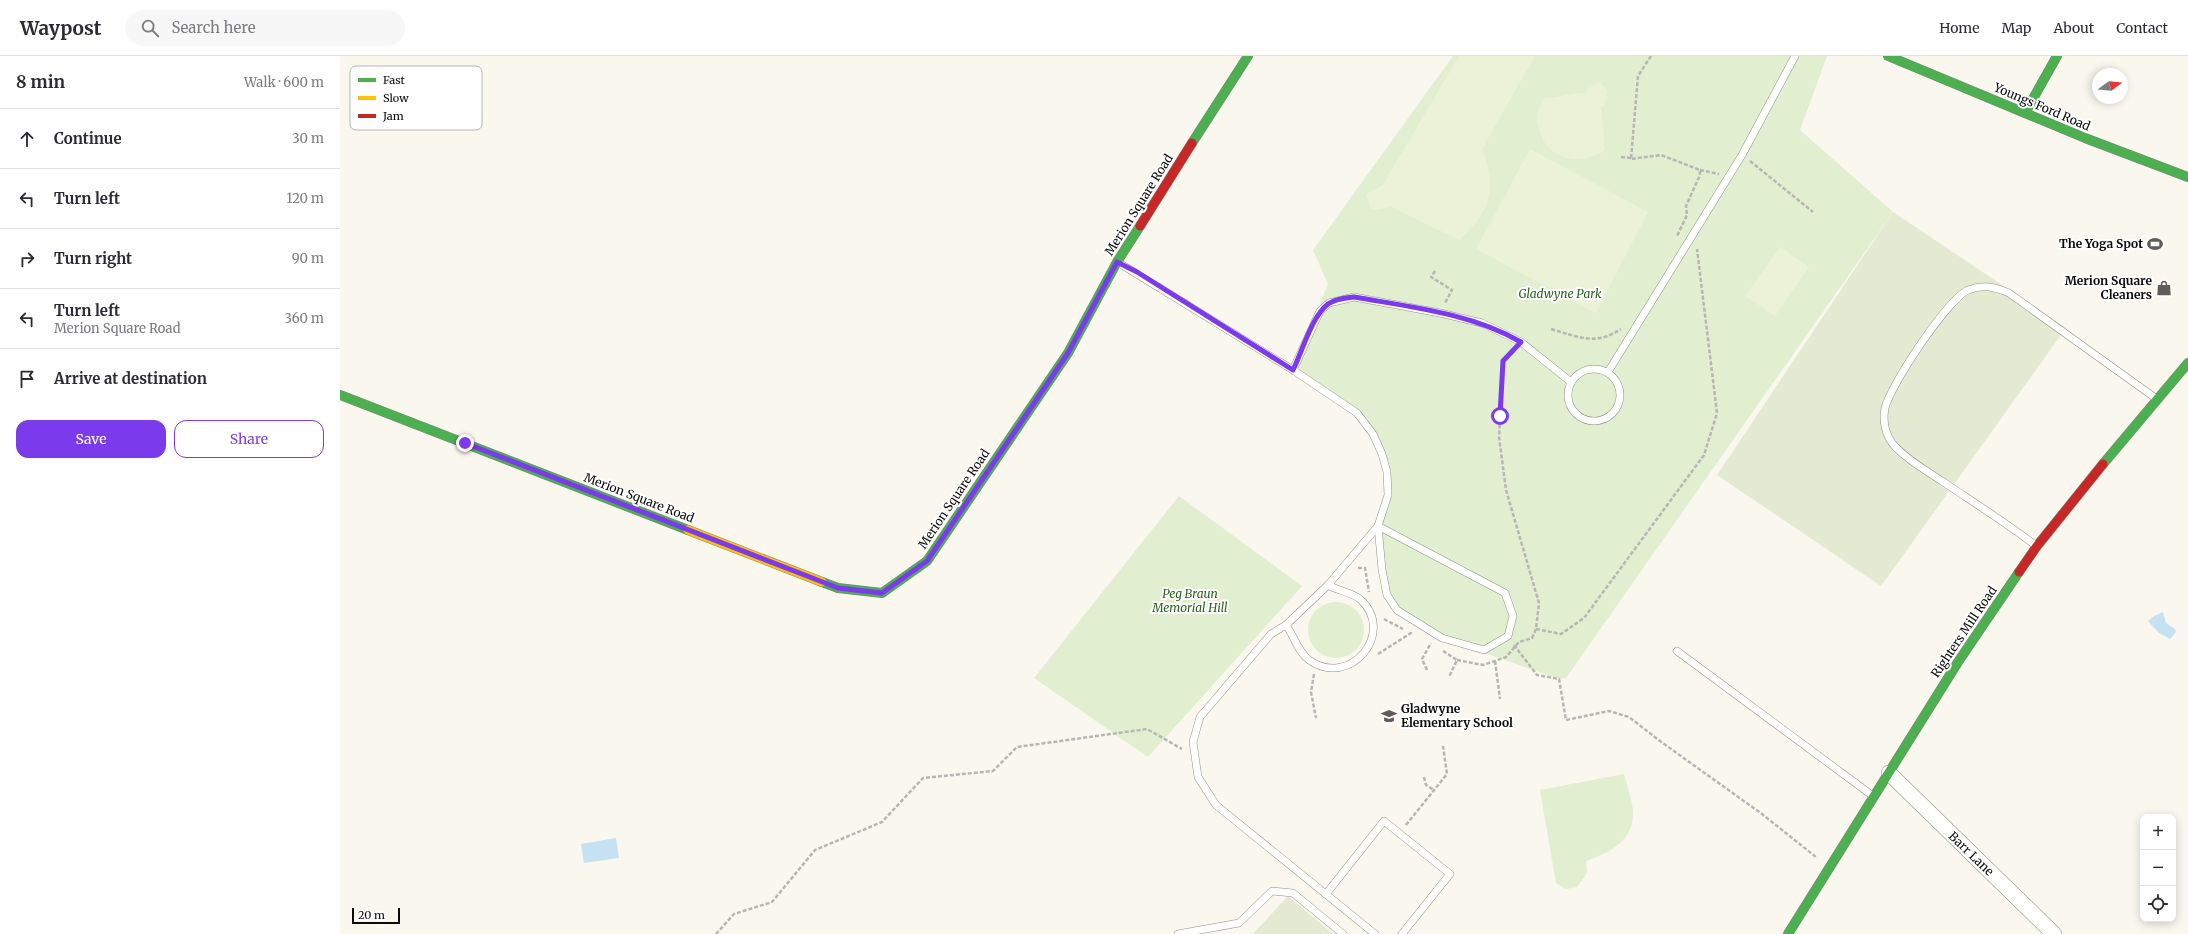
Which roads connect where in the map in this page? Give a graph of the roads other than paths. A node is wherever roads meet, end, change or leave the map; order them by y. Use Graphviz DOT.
graph roads {
  1 [pos="1248,56"];
  2 [pos="1795,56"];
  3 [pos="2057,56"];
  4 [pos="1894,57"];
  5 [pos="2025,113"];
  6 [pos="2188,177"];
  7 [pos="1117,262"];
  8 [pos="2188,363"];
  9 [pos="1293,370"];
  10 [pos="1608,372"];
  11 [pos="1571,382"];
  12 [pos="340,395"];
  13 [pos="2156,399"];
  14 [pos="1378,526"];
  15 [pos="2037,546"];
  16 [pos="1328,585"];
  17 [pos="1286,625"];
  18 [pos="1677,651"];
  19 [pos="1889,773"];
  20 [pos="1873,796"];
  21 [pos="1326,894"];
  22 [pos="1178,934"];
  23 [pos="1343,934"];
  24 [pos="1375,934"];
  25 [pos="1402,934"];
  26 [pos="1788,934"];
  27 [pos="2054,934"];
  1 -- 7 [label="street, Merion Square Road"];
  2 -- 10 [label="lane"];
  3 -- 5 [label="street"];
  4 -- 5 [label="street, Youngs Ford Road"];
  5 -- 6 [label="street, Youngs Ford Road"];
  7 -- 9 [label="lane"];
  7 -- 12 [label="street, Merion Square Road"];
  8 -- 13 [label="street, Righters Mill Road"];
  9 -- 11 [label="lane"];
  9 -- 14 [label="lane"];
  10 -- 11 [label="lane"];
  10 -- 11 [label="lane"];
  13 -- 15 [label="street, Righters Mill Road"];
  13 -- 15 [label="lane"];
  14 -- 14 [label="lane"];
  14 -- 16 [label="lane"];
  15 -- 19 [label="street, Righters Mill Road"];
  16 -- 17 [label="lane"];
  16 -- 17 [label="lane"];
  17 -- 21 [label="lane"];
  18 -- 20 [label="lane"];
  19 -- 20 [label="street, Righters Mill Road"];
  19 -- 27 [label="street, Barr Lane"];
  20 -- 26 [label="street, Righters Mill Road"];
  21 -- 24 [label="lane"];
  21 -- 25 [label="lane"];
  22 -- 23 [label="lane"];
}
